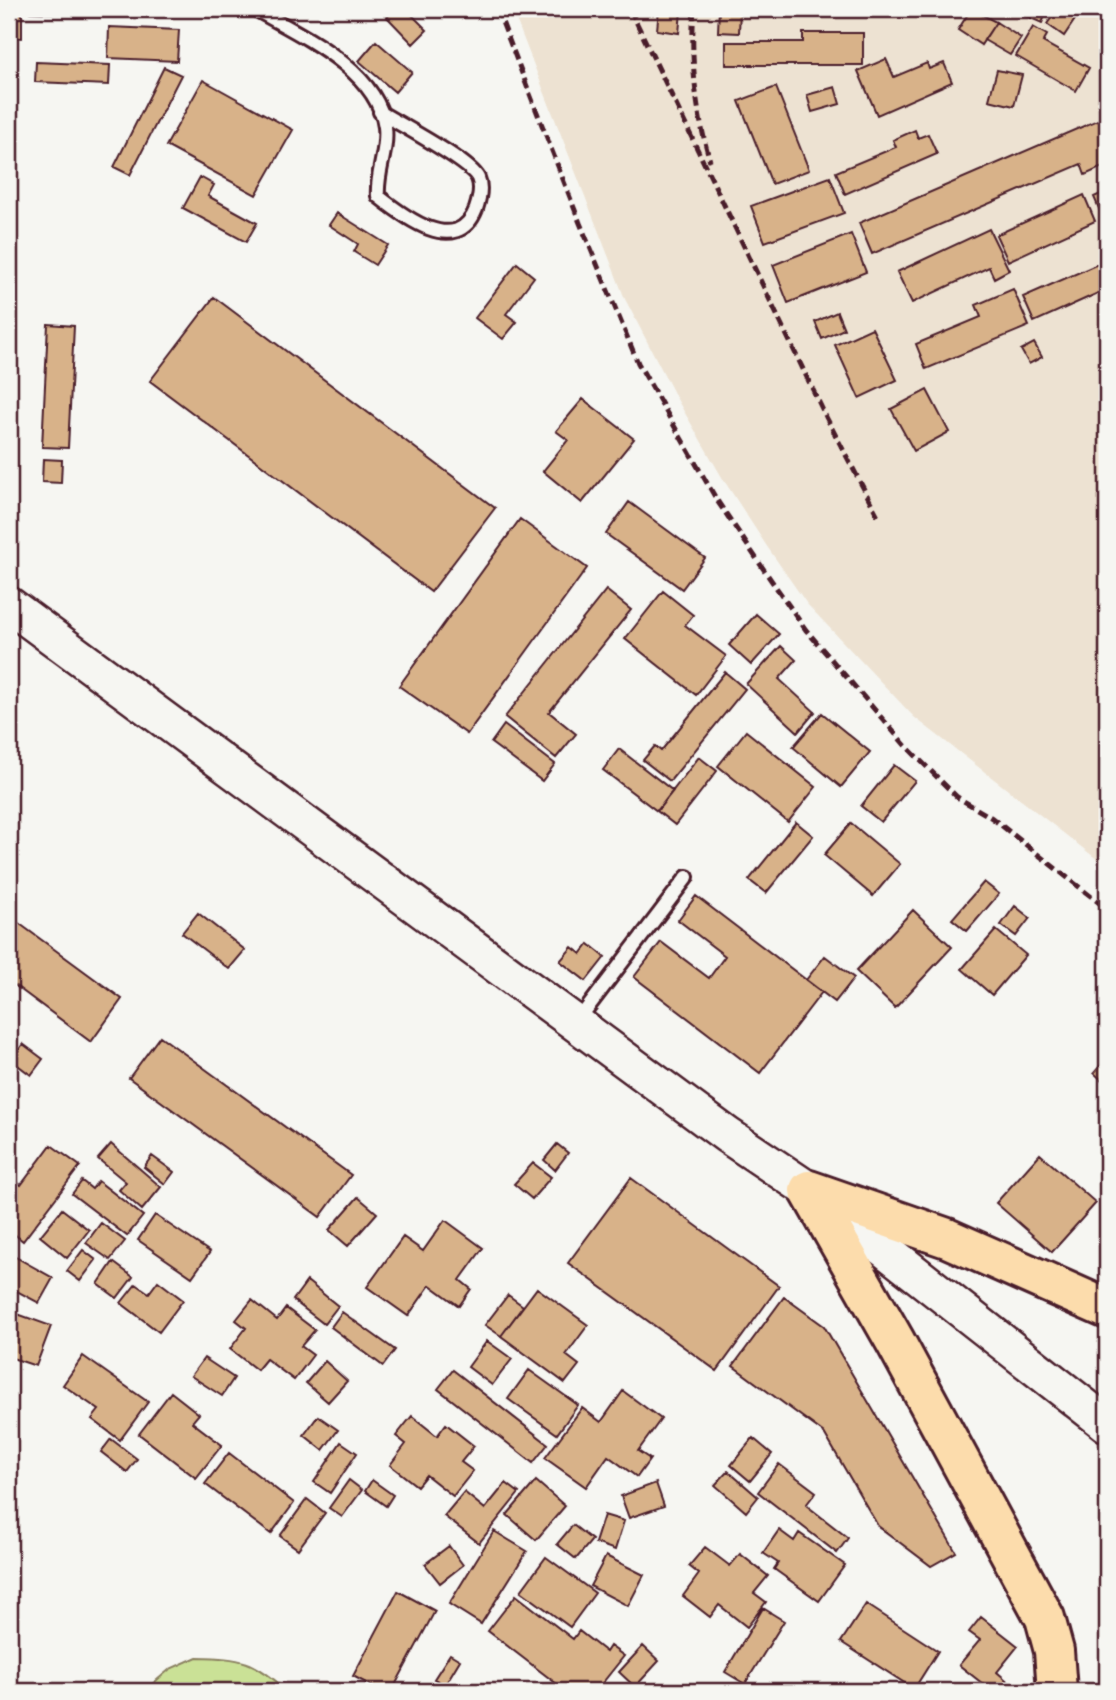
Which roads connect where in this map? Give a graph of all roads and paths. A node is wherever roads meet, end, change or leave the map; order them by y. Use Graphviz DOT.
graph roads {
  1 [pos="255,9"];
  2 [pos="380,112"];
  3 [pos="9,605"];
  4 [pos="687,877"];
  5 [pos="576,1023"];
  6 [pos="809,1190"];
  7 [pos="1107,1309"];
  8 [pos="1107,1423"];
  9 [pos="1057,1691"];
  1 -- 2 [label="lane"];
  2 -- 2 [label="lane"];
  3 -- 5 [label="main road"];
  4 -- 5 [label="lane"];
  5 -- 6 [label="main road"];
  6 -- 7 [label="highway"];
  6 -- 8 [label="main road"];
  6 -- 9 [label="highway"];
}
